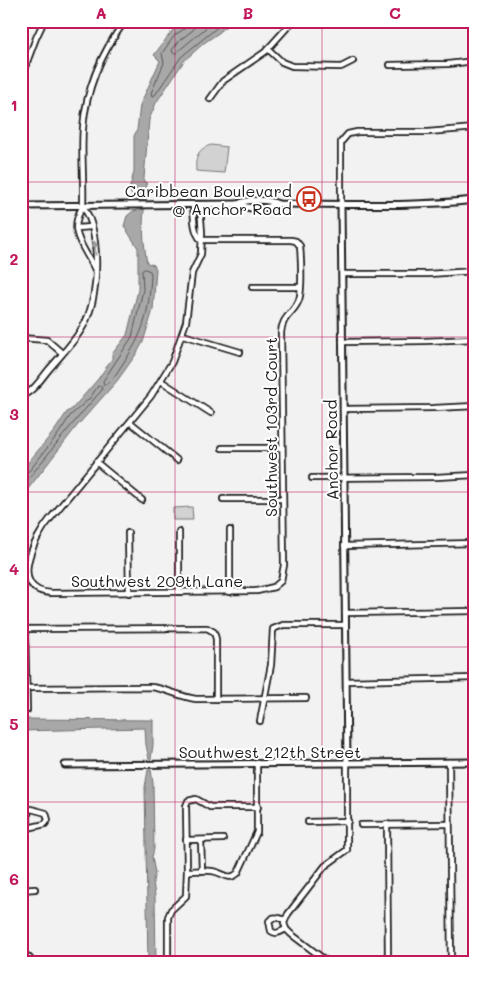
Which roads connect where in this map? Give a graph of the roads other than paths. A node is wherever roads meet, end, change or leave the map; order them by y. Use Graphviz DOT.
graph roads {
  1 [pos="44,21"];
  2 [pos="293,21"];
  3 [pos="124,22"];
  4 [pos="268,49"];
  5 [pos="352,60"];
  6 [pos="475,61"];
  7 [pos="390,65"];
  8 [pos="21,78"];
  9 [pos="210,98"];
  10 [pos="475,128"];
  11 [pos="475,200"];
  12 [pos="341,204"];
  13 [pos="193,205"];
  14 [pos="200,205"];
  15 [pos="21,206"];
  16 [pos="83,206"];
  17 [pos="90,226"];
  18 [pos="77,228"];
  19 [pos="201,240"];
  20 [pos="95,270"];
  21 [pos="475,271"];
  22 [pos="342,274"];
  23 [pos="252,287"];
  24 [pos="300,287"];
  25 [pos="183,334"];
  26 [pos="21,338"];
  27 [pos="475,339"];
  28 [pos="342,342"];
  29 [pos="240,352"];
  30 [pos="62,353"];
  31 [pos="161,381"];
  32 [pos="21,396"];
  33 [pos="475,406"];
  34 [pos="343,409"];
  35 [pos="211,413"];
  36 [pos="130,422"];
  37 [pos="222,448"];
  38 [pos="282,448"];
  39 [pos="177,460"];
  40 [pos="96,462"];
  41 [pos="475,475"];
  42 [pos="344,477"];
  43 [pos="312,478"];
  44 [pos="223,499"];
  45 [pos="283,499"];
  46 [pos="142,500"];
  47 [pos="230,530"];
  48 [pos="179,532"];
  49 [pos="128,533"];
  50 [pos="475,543"];
  51 [pos="344,546"];
  52 [pos="278,586"];
  53 [pos="128,592"];
  54 [pos="179,592"];
  55 [pos="230,592"];
  56 [pos="475,610"];
  57 [pos="346,614"];
  58 [pos="346,625"];
  59 [pos="23,629"];
  60 [pos="475,678"];
  61 [pos="346,680"];
  62 [pos="26,688"];
  63 [pos="264,698"];
  64 [pos="306,698"];
  65 [pos="216,699"];
  66 [pos="26,710"];
  67 [pos="260,721"];
  68 [pos="347,762"];
  69 [pos="449,762"];
  70 [pos="475,762"];
  71 [pos="257,763"];
  72 [pos="65,765"];
  73 [pos="258,807"];
  74 [pos="308,822"];
  75 [pos="348,822"];
  76 [pos="387,824"];
  77 [pos="449,824"];
  78 [pos="362,825"];
  79 [pos="28,828"];
  80 [pos="21,829"];
  81 [pos="186,840"];
  82 [pos="201,840"];
  83 [pos="223,840"];
  84 [pos="186,871"];
  85 [pos="202,871"];
  86 [pos="35,889"];
  87 [pos="21,890"];
  88 [pos="285,920"];
  89 [pos="286,928"];
  90 [pos="21,954"];
  91 [pos="34,963"];
  92 [pos="168,963"];
  93 [pos="329,963"];
  94 [pos="388,963"];
  95 [pos="451,963"];
  1 -- 8 [label="street"];
  2 -- 4 [label="street"];
  3 -- 16 [label="street"];
  4 -- 5 [label="street"];
  4 -- 9 [label="street"];
  6 -- 7 [label="street"];
  10 -- 12 [label="street, Anchor Road"];
  11 -- 12 [label="street"];
  12 -- 14 [label="street"];
  12 -- 22 [label="street, Anchor Road"];
  13 -- 14 [label="street"];
  13 -- 16 [label="street"];
  13 -- 19 [label="street"];
  14 -- 19 [label="street"];
  15 -- 16 [label="street"];
  16 -- 17 [label="street"];
  16 -- 18 [label="street"];
  17 -- 18 [label="street"];
  20 -- 17 [label="street, one-way"];
  18 -- 20 [label="street"];
  19 -- 24 [label="street, Southwest 103rd Court"];
  19 -- 25 [label="street"];
  20 -- 30 [label="street"];
  21 -- 22 [label="street"];
  22 -- 28 [label="street, Anchor Road"];
  23 -- 24 [label="street"];
  24 -- 38 [label="street, Southwest 103rd Court"];
  25 -- 29 [label="street"];
  25 -- 31 [label="street"];
  26 -- 30 [label="street"];
  27 -- 28 [label="street"];
  28 -- 34 [label="street, Anchor Road"];
  30 -- 32 [label="street"];
  31 -- 35 [label="street"];
  31 -- 36 [label="street"];
  33 -- 34 [label="street"];
  34 -- 42 [label="street, Anchor Road"];
  36 -- 39 [label="street"];
  36 -- 40 [label="street"];
  37 -- 38 [label="street"];
  38 -- 45 [label="street, Southwest 103rd Court"];
  40 -- 46 [label="street"];
  40 -- 53 [label="street, Southwest 209th Lane"];
  41 -- 42 [label="street"];
  42 -- 43 [label="street"];
  42 -- 51 [label="street, Anchor Road"];
  44 -- 45 [label="street"];
  45 -- 52 [label="street, Southwest 103rd Court"];
  47 -- 55 [label="street"];
  48 -- 54 [label="street"];
  49 -- 53 [label="street"];
  50 -- 51 [label="street"];
  51 -- 57 [label="street, Anchor Road"];
  52 -- 55 [label="street, Southwest 209th Lane"];
  53 -- 54 [label="street, Southwest 209th Lane"];
  54 -- 55 [label="street, Southwest 209th Lane"];
  56 -- 57 [label="street"];
  57 -- 58 [label="street, Anchor Road"];
  58 -- 61 [label="street, Anchor Road"];
  58 -- 63 [label="street"];
  59 -- 62 [label="street"];
  59 -- 65 [label="street"];
  60 -- 61 [label="street"];
  61 -- 68 [label="street, Anchor Road"];
  62 -- 65 [label="street"];
  62 -- 66 [label="street"];
  63 -- 64 [label="street"];
  63 -- 65 [label="street"];
  63 -- 67 [label="street"];
  68 -- 69 [label="street, Southwest 212th Street"];
  68 -- 71 [label="street, Southwest 212th Street"];
  68 -- 75 [label="street"];
  69 -- 70 [label="street, Southwest 212th Street"];
  69 -- 77 [label="street"];
  71 -- 72 [label="street, Southwest 212th Street"];
  71 -- 73 [label="street"];
  73 -- 81 [label="street"];
  73 -- 85 [label="street"];
  74 -- 75 [label="street"];
  75 -- 88 [label="street"];
  76 -- 77 [label="street"];
  76 -- 78 [label="street"];
  76 -- 94 [label="street"];
  77 -- 95 [label="street"];
  79 -- 79 [label="street"];
  79 -- 80 [label="street"];
  81 -- 82 [label="street"];
  81 -- 84 [label="street"];
  82 -- 83 [label="street"];
  82 -- 85 [label="street"];
  84 -- 85 [label="street"];
  84 -- 92 [label="street"];
  86 -- 87 [label="street"];
  88 -- 89 [label="street"];
  88 -- 89 [label="street"];
  89 -- 93 [label="street"];
  90 -- 91 [label="street"];
}
